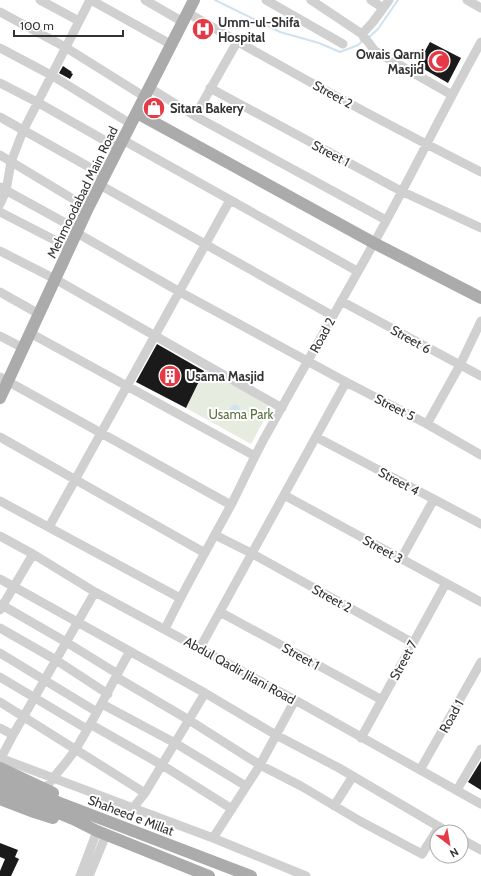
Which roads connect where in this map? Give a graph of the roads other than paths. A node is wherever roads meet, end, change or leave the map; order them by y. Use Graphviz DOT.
graph roads {
  1 [pos="40,0"];
  2 [pos="91,0"];
  3 [pos="145,0"];
  4 [pos="266,0"];
  5 [pos="311,0"];
  6 [pos="371,0"];
  7 [pos="467,0"];
  8 [pos="386,4"];
  9 [pos="481,8"];
  10 [pos="189,11"];
  11 [pos="0,12"];
  12 [pos="79,21"];
  13 [pos="363,36"];
  14 [pos="237,42"];
  15 [pos="481,42"];
  16 [pos="343,44"];
  17 [pos="172,45"];
  18 [pos="65,47"];
  19 [pos="0,48"];
  20 [pos="51,75"];
  21 [pos="0,83"];
  22 [pos="210,88"];
  23 [pos="147,93"];
  24 [pos="452,95"];
  25 [pos="37,102"];
  26 [pos="195,116"];
  27 [pos="0,117"];
  28 [pos="134,119"];
  29 [pos="23,130"];
  30 [pos="120,144"];
  31 [pos="426,145"];
  32 [pos="0,155"];
  33 [pos="11,162"];
  34 [pos="481,172"];
  35 [pos="102,180"];
  36 [pos="3,189"];
  37 [pos="401,191"];
  38 [pos="230,200"];
  39 [pos="0,204"];
  40 [pos="88,208"];
  41 [pos="0,212"];
  42 [pos="386,220"];
  43 [pos="481,227"];
  44 [pos="77,232"];
  45 [pos="374,243"];
  46 [pos="205,244"];
  47 [pos="70,248"];
  48 [pos="0,251"];
  49 [pos="357,271"];
  50 [pos="55,280"];
  51 [pos="0,292"];
  52 [pos="180,292"];
  53 [pos="481,298"];
  54 [pos="342,301"];
  55 [pos="39,314"];
  56 [pos="333,316"];
  57 [pos="481,321"];
  58 [pos="30,333"];
  59 [pos="0,336"];
  60 [pos="156,336"];
  61 [pos="23,348"];
  62 [pos="307,361"];
  63 [pos="460,365"];
  64 [pos="481,376"];
  65 [pos="4,379"];
  66 [pos="346,382"];
  67 [pos="127,387"];
  68 [pos="0,398"];
  69 [pos="282,408"];
  70 [pos="427,424"];
  71 [pos="102,434"];
  72 [pos="0,437"];
  73 [pos="316,437"];
  74 [pos="481,455"];
  75 [pos="255,456"];
  76 [pos="75,480"];
  77 [pos="284,495"];
  78 [pos="434,499"];
  79 [pos="0,501"];
  80 [pos="231,505"];
  81 [pos="480,522"];
  82 [pos="49,528"];
  83 [pos="215,535"];
  84 [pos="0,536"];
  85 [pos="206,553"];
  86 [pos="251,553"];
  87 [pos="33,554"];
  88 [pos="401,559"];
  89 [pos="0,579"];
  90 [pos="446,583"];
  91 [pos="14,587"];
  92 [pos="95,592"];
  93 [pos="180,598"];
  94 [pos="481,602"];
  95 [pos="1,607"];
  96 [pos="220,612"];
  97 [pos="78,622"];
  98 [pos="0,628"];
  99 [pos="165,629"];
  100 [pos="66,642"];
  101 [pos="413,643"];
  102 [pos="200,648"];
  103 [pos="130,652"];
  104 [pos="0,653"];
  105 [pos="56,660"];
  106 [pos="481,662"];
  107 [pos="117,676"];
  108 [pos="0,677"];
  109 [pos="44,680"];
  110 [pos="205,693"];
  111 [pos="108,694"];
  112 [pos="34,697"];
  113 [pos="295,700"];
  114 [pos="382,700"];
  115 [pos="0,702"];
  116 [pos="99,708"];
  117 [pos="24,716"];
  118 [pos="189,720"];
  119 [pos="89,727"];
  120 [pos="0,728"];
  121 [pos="13,735"];
  122 [pos="276,735"];
  123 [pos="361,738"];
  124 [pos="175,743"];
  125 [pos="76,749"];
  126 [pos="481,749"];
  127 [pos="0,762"];
  128 [pos="162,765"];
  129 [pos="260,765"];
  130 [pos="420,770"];
  131 [pos="353,776"];
  132 [pos="52,778"];
  133 [pos="0,779"];
  134 [pos="246,786"];
  135 [pos="0,789"];
  136 [pos="45,789"];
  137 [pos="457,790"];
  138 [pos="145,793"];
  139 [pos="0,799"];
  140 [pos="481,804"];
  141 [pos="334,806"];
  142 [pos="58,808"];
  143 [pos="133,808"];
  144 [pos="232,809"];
  145 [pos="74,814"];
  146 [pos="434,824"];
  147 [pos="102,833"];
  148 [pos="214,838"];
  149 [pos="429,843"];
  150 [pos="469,843"];
  151 [pos="481,850"];
  152 [pos="289,873"];
  153 [pos="84,875"];
  154 [pos="209,876"];
  155 [pos="251,876"];
  156 [pos="306,876"];
  1 -- 12 [label="street"];
  2 -- 12 [label="street"];
  2 -- 17 [label="street"];
  3 -- 10 [label="street, Street 2"];
  4 -- 16 [label="street"];
  5 -- 13 [label="street"];
  6 -- 8 [label="street"];
  7 -- 9 [label="street"];
  8 -- 13 [label="street"];
  10 -- 14 [label="street, Street 2"];
  10 -- 17 [label="main road, Mehmoodabad Main Road"];
  11 -- 18 [label="street"];
  12 -- 18 [label="street"];
  13 -- 24 [label="street"];
  14 -- 22 [label="street"];
  14 -- 31 [label="street, Street 2"];
  15 -- 24 [label="street, Road 2"];
  17 -- 23 [label="main road, Mehmoodabad Main Road"];
  18 -- 20 [label="street"];
  18 -- 23 [label="street"];
  19 -- 20 [label="street"];
  20 -- 25 [label="street"];
  20 -- 28 [label="street"];
  21 -- 25 [label="street"];
  22 -- 26 [label="street"];
  22 -- 37 [label="street, Street 1"];
  23 -- 26 [label="street"];
  23 -- 28 [label="main road, Mehmoodabad Main Road"];
  24 -- 31 [label="street, Road 2"];
  25 -- 29 [label="street"];
  25 -- 30 [label="street"];
  26 -- 42 [label="street"];
  27 -- 29 [label="street"];
  28 -- 30 [label="main road, Mehmoodabad Main Road"];
  28 -- 45 [label="main road"];
  29 -- 33 [label="street"];
  29 -- 35 [label="street"];
  30 -- 35 [label="main road, Mehmoodabad Main Road"];
  30 -- 38 [label="street"];
  31 -- 34 [label="street, Street 2"];
  31 -- 37 [label="street, Road 2"];
  32 -- 33 [label="street"];
  33 -- 36 [label="street"];
  33 -- 40 [label="street"];
  35 -- 40 [label="main road, Mehmoodabad Main Road"];
  35 -- 46 [label="street"];
  36 -- 39 [label="street"];
  36 -- 44 [label="street, Street 5"];
  37 -- 42 [label="street, Road 2"];
  37 -- 43 [label="street, Street 1"];
  38 -- 46 [label="street"];
  38 -- 49 [label="street"];
  40 -- 44 [label="main road, Mehmoodabad Main Road"];
  41 -- 47 [label="street"];
  42 -- 45 [label="street, Road 2"];
  44 -- 47 [label="main road, Mehmoodabad Main Road"];
  44 -- 52 [label="street, Street 5"];
  45 -- 49 [label="street, Road 2"];
  45 -- 53 [label="main road"];
  46 -- 52 [label="street"];
  46 -- 56 [label="street"];
  47 -- 50 [label="main road, Mehmoodabad Main Road"];
  48 -- 50 [label="street"];
  49 -- 54 [label="street, Road 2"];
  50 -- 55 [label="main road, Mehmoodabad Main Road"];
  50 -- 60 [label="street"];
  51 -- 55 [label="street"];
  52 -- 60 [label="street"];
  52 -- 62 [label="street, Street 5"];
  54 -- 56 [label="street, Road 2"];
  54 -- 63 [label="street, Street 6"];
  55 -- 58 [label="main road, Mehmoodabad Main Road"];
  56 -- 62 [label="street, Road 2"];
  57 -- 63 [label="street"];
  58 -- 61 [label="main road, Mehmoodabad Main Road"];
  58 -- 67 [label="street"];
  59 -- 61 [label="street"];
  60 -- 67 [label="street"];
  60 -- 69 [label="street"];
  61 -- 65 [label="main road, Mehmoodabad Main Road"];
  62 -- 66 [label="street, Street 5"];
  62 -- 69 [label="street, Road 2"];
  63 -- 64 [label="street, Street 6"];
  63 -- 70 [label="street"];
  65 -- 68 [label="main road, Mehmoodabad Main Road"];
  65 -- 71 [label="street"];
  66 -- 70 [label="street, Street 5"];
  66 -- 73 [label="street"];
  67 -- 71 [label="street"];
  67 -- 75 [label="street"];
  69 -- 75 [label="street, Road 2"];
  70 -- 74 [label="street, Street 5"];
  71 -- 76 [label="street"];
  71 -- 80 [label="street"];
  72 -- 76 [label="street"];
  73 -- 77 [label="street"];
  73 -- 78 [label="street, Street 4"];
  75 -- 80 [label="street, Road 2"];
  76 -- 82 [label="street"];
  76 -- 85 [label="street"];
  77 -- 86 [label="street"];
  77 -- 88 [label="street, Street 3"];
  78 -- 81 [label="street, Street 4"];
  78 -- 88 [label="street"];
  79 -- 82 [label="street"];
  80 -- 83 [label="street, Road 2"];
  82 -- 93 [label="street"];
  83 -- 85 [label="street, Road 2"];
  83 -- 86 [label="street, Street 2"];
  84 -- 87 [label="street, Abdul Qadir Jilani Road"];
  85 -- 93 [label="street, Road 2"];
  86 -- 96 [label="street"];
  86 -- 101 [label="street, Street 2"];
  87 -- 91 [label="street"];
  87 -- 92 [label="street, Abdul Qadir Jilani Road"];
  88 -- 90 [label="street, Street 3"];
  89 -- 91 [label="street"];
  90 -- 94 [label="street, Street 3"];
  90 -- 101 [label="street, Street 7"];
  91 -- 95 [label="street"];
  91 -- 97 [label="street"];
  92 -- 97 [label="street"];
  92 -- 99 [label="street, Abdul Qadir Jilani Road"];
  93 -- 99 [label="street, Road 2"];
  95 -- 100 [label="street"];
  96 -- 102 [label="street"];
  96 -- 114 [label="street, Street 1"];
  97 -- 100 [label="street"];
  97 -- 103 [label="street"];
  98 -- 105 [label="street"];
  99 -- 102 [label="street, Abdul Qadir Jilani Road"];
  100 -- 105 [label="street"];
  100 -- 107 [label="street"];
  101 -- 114 [label="street, Street 7"];
  102 -- 113 [label="street, Abdul Qadir Jilani Road"];
  103 -- 107 [label="street"];
  103 -- 110 [label="street"];
  104 -- 109 [label="street"];
  105 -- 109 [label="street"];
  105 -- 111 [label="street"];
  106 -- 130 [label="street, Road 1"];
  107 -- 111 [label="street"];
  107 -- 118 [label="street"];
  108 -- 112 [label="street"];
  109 -- 112 [label="street"];
  109 -- 116 [label="street"];
  110 -- 118 [label="street"];
  110 -- 122 [label="street"];
  111 -- 116 [label="street"];
  112 -- 117 [label="street"];
  112 -- 119 [label="street"];
  113 -- 122 [label="street"];
  113 -- 123 [label="street, Abdul Qadir Jilani Road"];
  114 -- 123 [label="street, Street 7"];
  115 -- 117 [label="street"];
  116 -- 119 [label="street"];
  116 -- 124 [label="street"];
  117 -- 121 [label="street"];
  117 -- 125 [label="street"];
  118 -- 124 [label="street"];
  118 -- 129 [label="street"];
  119 -- 125 [label="street"];
  119 -- 128 [label="street"];
  120 -- 121 [label="street"];
  121 -- 127 [label="street"];
  122 -- 129 [label="street"];
  122 -- 131 [label="street"];
  123 -- 130 [label="street, Abdul Qadir Jilani Road"];
  124 -- 128 [label="street"];
  124 -- 134 [label="street"];
  125 -- 132 [label="street"];
  125 -- 138 [label="street"];
  126 -- 137 [label="street"];
  127 -- 132 [label="street"];
  127 -- 136 [label="main road"];
  128 -- 138 [label="street"];
  128 -- 144 [label="street"];
  129 -- 134 [label="street"];
  129 -- 141 [label="street"];
  130 -- 137 [label="street, Abdul Qadir Jilani Road"];
  131 -- 141 [label="street"];
  131 -- 146 [label="street"];
  132 -- 136 [label="street"];
  132 -- 143 [label="street"];
  133 -- 142 [label="main road, Shaheed e Millat"];
  134 -- 144 [label="street"];
  135 -- 142 [label="main road, Shaheed e Millat"];
  136 -- 145 [label="main road"];
  137 -- 140 [label="street, Abdul Qadir Jilani Road"];
  138 -- 143 [label="street"];
  139 -- 145 [label="main road"];
  141 -- 149 [label="street"];
  142 -- 145 [label="main road, Shaheed e Millat"];
  143 -- 148 [label="street"];
  144 -- 148 [label="street"];
  145 -- 147 [label="main road, Shaheed e Millat"];
  145 -- 155 [label="main road, Shaheed e Millat"];
  147 -- 153 [label="street"];
  147 -- 154 [label="main road, Shaheed e Millat"];
  148 -- 152 [label="street"];
  150 -- 151 [label="street"];
  152 -- 156 [label="street"];
}
